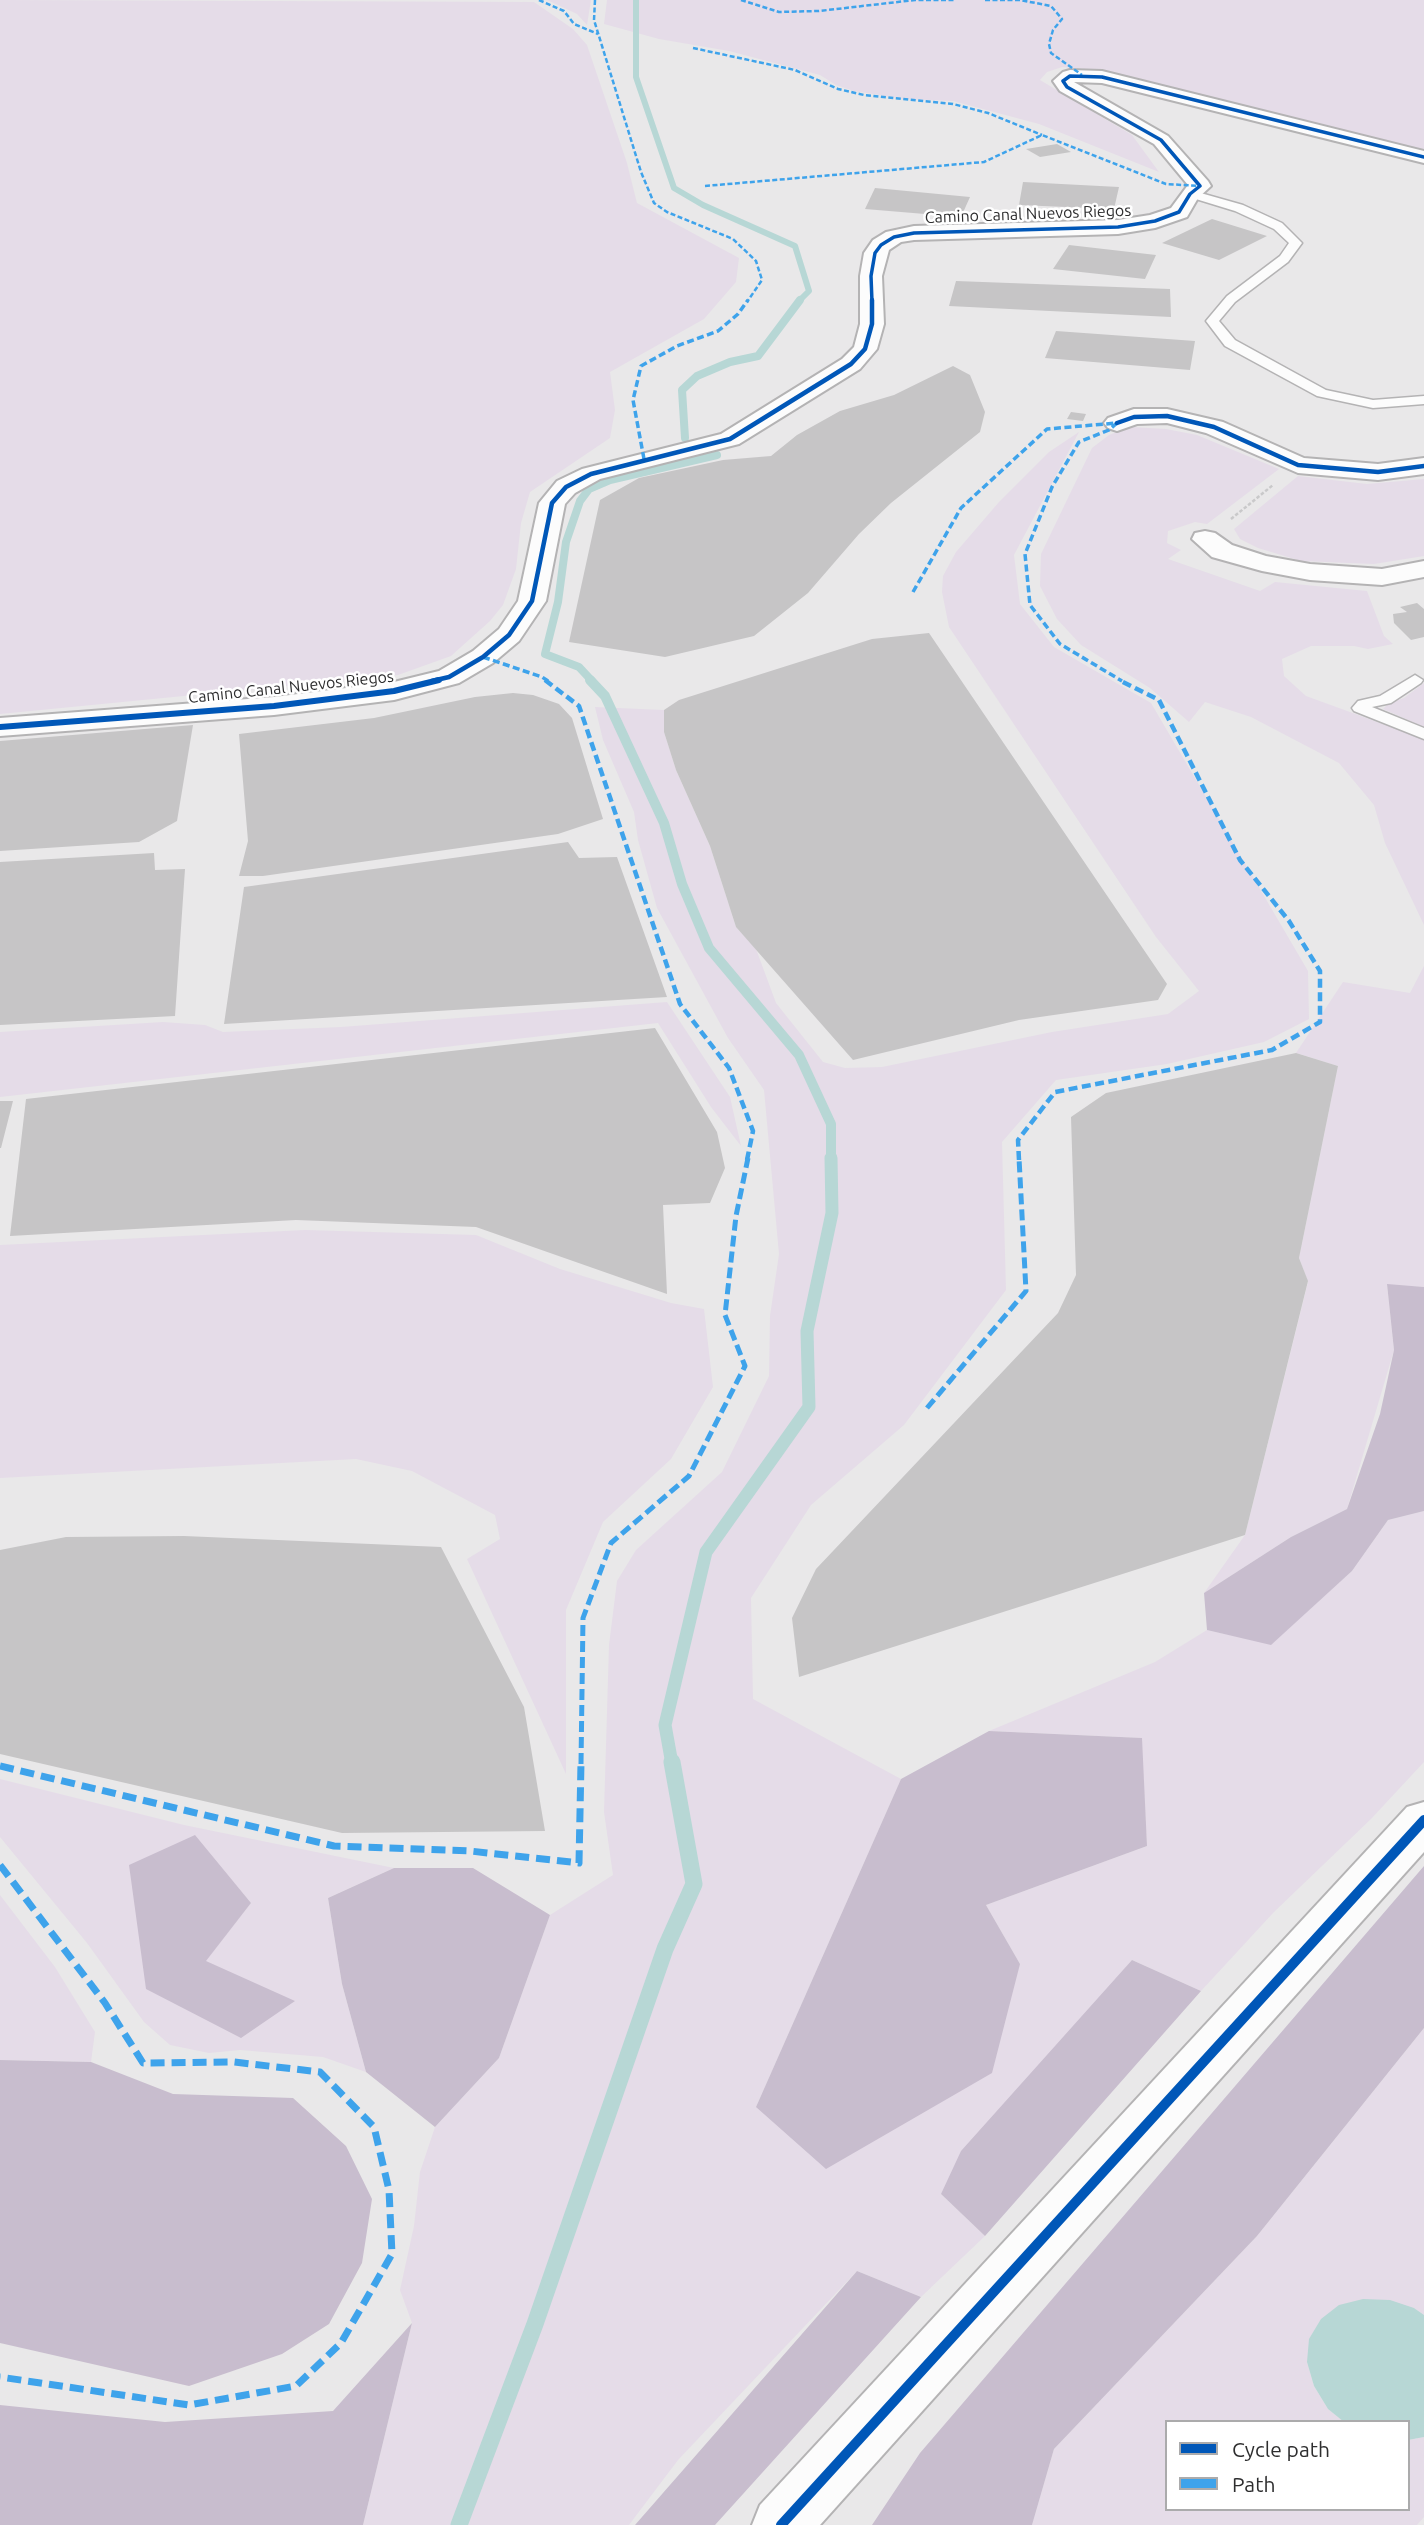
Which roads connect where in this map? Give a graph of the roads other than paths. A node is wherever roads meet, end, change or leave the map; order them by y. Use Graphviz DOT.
graph roads {
  1 [pos="1424,157"];
  2 [pos="1190,194"];
  3 [pos="1424,400"];
  4 [pos="1118,423"];
  5 [pos="1424,466"];
  6 [pos="1205,539"];
  7 [pos="1424,569"];
  8 [pos="1415,680"];
  9 [pos="0,727"];
  10 [pos="1424,734"];
  11 [pos="1424,1821"];
  12 [pos="780,2525"];
  1 -- 2 [label="street"];
  2 -- 3 [label="lane"];
  2 -- 9 [label="street, Camino Canal Nuevos Riegos"];
  4 -- 5 [label="street"];
  6 -- 7 [label="street"];
  8 -- 10 [label="lane"];
  11 -- 12 [label="street"];
}
